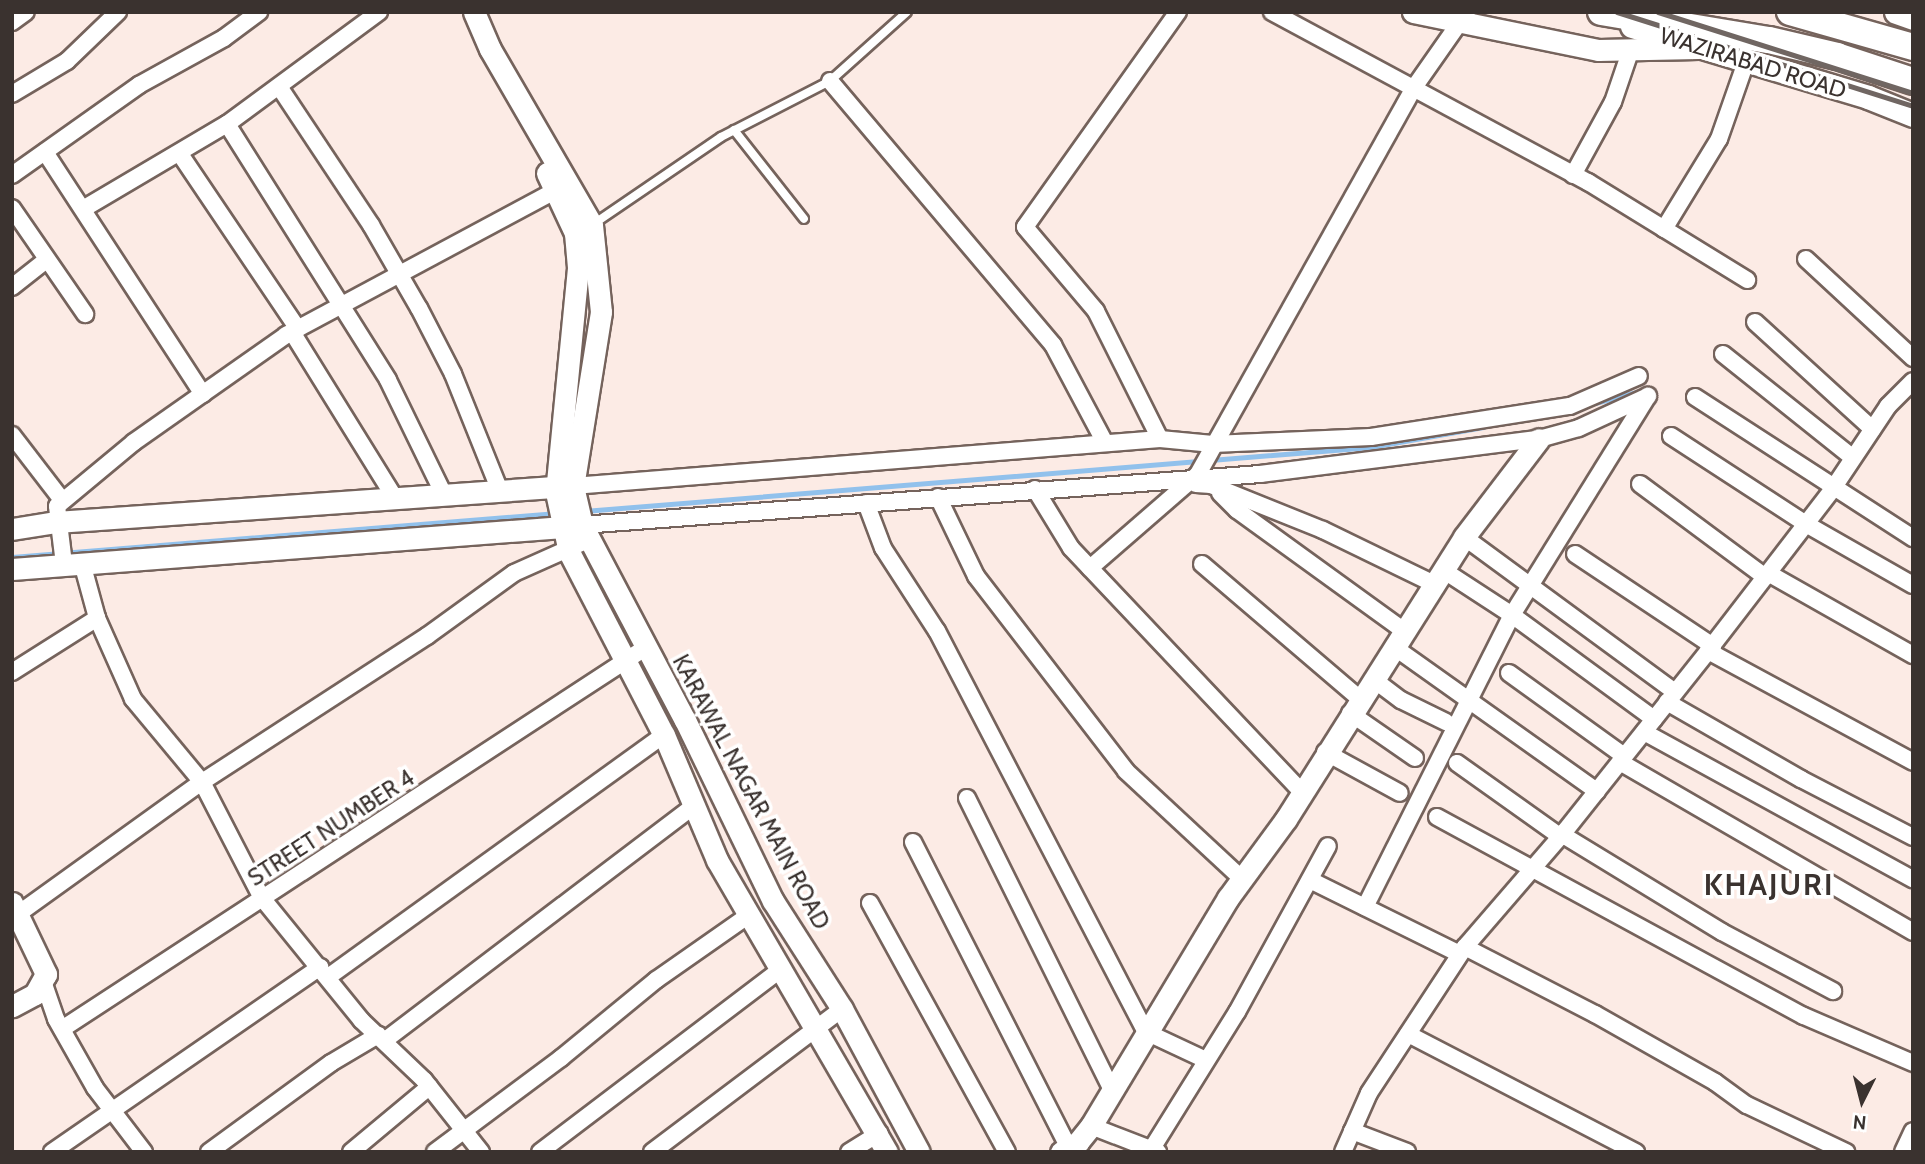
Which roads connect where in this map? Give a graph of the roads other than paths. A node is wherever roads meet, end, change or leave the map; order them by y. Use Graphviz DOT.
graph roads {
  1 [pos="26,12"];
  2 [pos="118,12"];
  3 [pos="259,12"];
  4 [pos="379,12"];
  5 [pos="458,12"];
  6 [pos="474,12"];
  7 [pos="907,12"];
  8 [pos="1178,12"];
  9 [pos="1272,12"];
  10 [pos="1413,12"];
  11 [pos="1593,12"];
  12 [pos="1601,12"];
  13 [pos="1790,12"];
  14 [pos="1896,12"];
  15 [pos="1464,16"];
  16 [pos="1913,18"];
  17 [pos="12,22"];
  18 [pos="1913,47"];
  19 [pos="1698,48"];
  20 [pos="1631,49"];
  21 [pos="1746,62"];
  22 [pos="830,81"];
  23 [pos="1913,81"];
  24 [pos="280,88"];
  25 [pos="1413,89"];
  26 [pos="12,94"];
  27 [pos="1913,115"];
  28 [pos="226,124"];
  29 [pos="734,130"];
  30 [pos="45,152"];
  31 [pos="180,154"];
  32 [pos="1573,174"];
  33 [pos="12,175"];
  34 [pos="563,187"];
  35 [pos="12,208"];
  36 [pos="83,209"];
  37 [pos="803,219"];
  38 [pos="592,225"];
  39 [pos="1664,229"];
  40 [pos="1806,259"];
  41 [pos="45,261"];
  42 [pos="400,274"];
  43 [pos="1747,280"];
  44 [pos="12,287"];
  45 [pos="345,306"];
  46 [pos="85,314"];
  47 [pos="1755,322"];
  48 [pos="295,331"];
  49 [pos="1723,354"];
  50 [pos="1913,358"];
  51 [pos="1639,376"];
  52 [pos="1913,381"];
  53 [pos="203,394"];
  54 [pos="1695,397"];
  55 [pos="1872,429"];
  56 [pos="12,435"];
  57 [pos="1671,436"];
  58 [pos="1160,439"];
  59 [pos="1539,439"];
  60 [pos="1105,443"];
  61 [pos="1210,449"];
  62 [pos="1852,457"];
  63 [pos="1194,478"];
  64 [pos="1640,484"];
  65 [pos="1215,488"];
  66 [pos="565,489"];
  67 [pos="1035,489"];
  68 [pos="1832,490"];
  69 [pos="500,491"];
  70 [pos="444,495"];
  71 [pos="938,496"];
  72 [pos="395,498"];
  73 [pos="62,500"];
  74 [pos="866,503"];
  75 [pos="1807,524"];
  76 [pos="574,525"];
  77 [pos="57,528"];
  78 [pos="12,529"];
  79 [pos="1464,537"];
  80 [pos="1913,538"];
  81 [pos="569,552"];
  82 [pos="1575,554"];
  83 [pos="69,561"];
  84 [pos="1202,564"];
  85 [pos="1090,568"];
  86 [pos="12,569"];
  87 [pos="1767,575"];
  88 [pos="1438,577"];
  89 [pos="1913,585"];
  90 [pos="1531,586"];
  91 [pos="1512,615"];
  92 [pos="97,618"];
  93 [pos="1399,639"];
  94 [pos="645,648"];
  95 [pos="1710,648"];
  96 [pos="1913,655"];
  97 [pos="623,664"];
  98 [pos="12,672"];
  99 [pos="1509,673"];
  100 [pos="1373,679"];
  101 [pos="1671,697"];
  102 [pos="1466,701"];
  103 [pos="1355,706"];
  104 [pos="1446,722"];
  105 [pos="1649,725"];
  106 [pos="664,736"];
  107 [pos="1325,752"];
  108 [pos="1415,758"];
  109 [pos="1622,759"];
  110 [pos="1913,762"];
  111 [pos="1457,764"];
  112 [pos="202,782"];
  113 [pos="1597,791"];
  114 [pos="1303,793"];
  115 [pos="1400,793"];
  116 [pos="967,798"];
  117 [pos="694,806"];
  118 [pos="1437,817"];
  119 [pos="1562,836"];
  120 [pos="1913,836"];
  121 [pos="913,842"];
  122 [pos="1328,846"];
  123 [pos="1533,869"];
  124 [pos="1241,878"];
  125 [pos="1913,879"];
  126 [pos="1310,880"];
  127 [pos="262,898"];
  128 [pos="870,903"];
  129 [pos="15,908"];
  130 [pos="1365,908"];
  131 [pos="749,915"];
  132 [pos="1913,932"];
  133 [pos="1463,951"];
  134 [pos="781,969"];
  135 [pos="324,972"];
  136 [pos="44,984"];
  137 [pos="1833,991"];
  138 [pos="12,1006"];
  139 [pos="842,1009"];
  140 [pos="816,1027"];
  141 [pos="62,1029"];
  142 [pos="1146,1032"];
  143 [pos="1408,1034"];
  144 [pos="381,1038"];
  145 [pos="1206,1060"];
  146 [pos="1913,1063"];
  147 [pos="429,1087"];
  148 [pos="1112,1092"];
  149 [pos="113,1110"];
  150 [pos="1091,1126"];
  151 [pos="465,1131"];
  152 [pos="1352,1131"];
  153 [pos="1913,1131"];
  154 [pos="883,1142"];
  155 [pos="1065,1150"];
  156 [pos="1154,1151"];
  157 [pos="52,1152"];
  158 [pos="144,1152"];
  159 [pos="209,1152"];
  160 [pos="351,1152"];
  161 [pos="435,1152"];
  162 [pos="481,1152"];
  163 [pos="540,1152"];
  164 [pos="652,1152"];
  165 [pos="849,1152"];
  166 [pos="919,1152"];
  167 [pos="1007,1152"];
  168 [pos="1343,1152"];
  169 [pos="1407,1152"];
  170 [pos="1636,1152"];
  171 [pos="1846,1152"];
  172 [pos="1903,1152"];
  1 -- 17 [label="street"];
  2 -- 26 [label="street"];
  3 -- 30 [label="street"];
  4 -- 24 [label="street"];
  5 -- 34 [label="street"];
  6 -- 34 [label="street"];
  7 -- 22 [label="lane"];
  8 -- 58 [label="street"];
  9 -- 25 [label="street"];
  10 -- 15 [label="street"];
  11 -- 19 [label="main road, WAZIRABAD ROAD"];
  12 -- 23 [label="highway, WAZIRABAD ROAD"];
  13 -- 18 [label="highway"];
  14 -- 16 [label="main road"];
  15 -- 20 [label="street"];
  15 -- 25 [label="street"];
  19 -- 20 [label="street"];
  19 -- 21 [label="main road, WAZIRABAD ROAD"];
  20 -- 32 [label="street"];
  21 -- 27 [label="main road, WAZIRABAD ROAD"];
  21 -- 39 [label="street"];
  22 -- 29 [label="lane"];
  22 -- 60 [label="street"];
  24 -- 28 [label="street"];
  24 -- 42 [label="street"];
  25 -- 32 [label="street"];
  25 -- 61 [label="street"];
  28 -- 31 [label="street"];
  28 -- 45 [label="street"];
  29 -- 37 [label="lane"];
  29 -- 38 [label="lane"];
  30 -- 33 [label="street"];
  30 -- 36 [label="street"];
  31 -- 36 [label="street"];
  31 -- 48 [label="street"];
  32 -- 39 [label="street"];
  34 -- 38 [label="street"];
  34 -- 42 [label="street"];
  34 -- 66 [label="street"];
  35 -- 41 [label="street"];
  36 -- 53 [label="street"];
  38 -- 66 [label="street"];
  39 -- 43 [label="street"];
  40 -- 50 [label="street"];
  41 -- 44 [label="street"];
  41 -- 46 [label="street"];
  42 -- 45 [label="street"];
  42 -- 69 [label="street"];
  45 -- 48 [label="street"];
  45 -- 70 [label="street"];
  47 -- 55 [label="street"];
  48 -- 53 [label="street"];
  48 -- 72 [label="street"];
  49 -- 62 [label="street"];
  51 -- 61 [label="street"];
  52 -- 55 [label="street"];
  53 -- 73 [label="street"];
  54 -- 68 [label="street"];
  55 -- 62 [label="street"];
  56 -- 73 [label="street"];
  57 -- 75 [label="street"];
  58 -- 60 [label="street"];
  58 -- 61 [label="street"];
  59 -- 63 [label="street"];
  59 -- 79 [label="street"];
  59 -- 90 [label="street"];
  60 -- 66 [label="street"];
  61 -- 63 [label="street"];
  62 -- 68 [label="street"];
  63 -- 65 [label="street"];
  63 -- 67 [label="street"];
  63 -- 85 [label="street"];
  64 -- 87 [label="street"];
  65 -- 88 [label="street"];
  65 -- 93 [label="street"];
  66 -- 69 [label="street"];
  66 -- 76 [label="street, KARAWAL NAGAR MAIN ROAD"];
  67 -- 71 [label="street"];
  67 -- 85 [label="street"];
  68 -- 75 [label="street"];
  68 -- 80 [label="street"];
  69 -- 70 [label="street"];
  70 -- 72 [label="street"];
  71 -- 74 [label="street"];
  71 -- 124 [label="street"];
  72 -- 77 [label="street"];
  73 -- 77 [label="street"];
  74 -- 76 [label="street"];
  74 -- 142 [label="street"];
  75 -- 87 [label="street"];
  75 -- 89 [label="street"];
  76 -- 81 [label="street, KARAWAL NAGAR MAIN ROAD"];
  76 -- 83 [label="street"];
  76 -- 94 [label="street, KARAWAL NAGAR MAIN ROAD"];
  77 -- 78 [label="street"];
  77 -- 83 [label="street"];
  79 -- 88 [label="street"];
  79 -- 90 [label="street"];
  81 -- 97 [label="street, KARAWAL NAGAR MAIN ROAD"];
  81 -- 112 [label="street"];
  82 -- 95 [label="street"];
  83 -- 86 [label="street"];
  83 -- 92 [label="street"];
  84 -- 103 [label="street"];
  85 -- 114 [label="street"];
  87 -- 95 [label="street"];
  87 -- 96 [label="street"];
  88 -- 91 [label="street"];
  88 -- 93 [label="street"];
  90 -- 91 [label="street"];
  90 -- 101 [label="street"];
  91 -- 102 [label="street"];
  91 -- 105 [label="street"];
  92 -- 98 [label="street"];
  92 -- 112 [label="street"];
  93 -- 100 [label="street"];
  93 -- 102 [label="street"];
  94 -- 97 [label="street, STREET NUMBER 4"];
  94 -- 139 [label="street, KARAWAL NAGAR MAIN ROAD"];
  95 -- 101 [label="street"];
  95 -- 110 [label="street"];
  97 -- 106 [label="street, KARAWAL NAGAR MAIN ROAD"];
  97 -- 127 [label="street, STREET NUMBER 4"];
  99 -- 109 [label="street"];
  100 -- 103 [label="street"];
  100 -- 104 [label="street"];
  101 -- 105 [label="street"];
  101 -- 120 [label="street"];
  102 -- 113 [label="street"];
  102 -- 130 [label="street"];
  103 -- 107 [label="street"];
  103 -- 108 [label="street"];
  105 -- 109 [label="street"];
  105 -- 125 [label="street"];
  106 -- 117 [label="street, KARAWAL NAGAR MAIN ROAD"];
  106 -- 135 [label="street"];
  107 -- 114 [label="street"];
  107 -- 115 [label="street"];
  109 -- 113 [label="street"];
  109 -- 132 [label="street"];
  111 -- 119 [label="street"];
  112 -- 127 [label="street"];
  112 -- 129 [label="street"];
  113 -- 119 [label="street"];
  114 -- 124 [label="street"];
  116 -- 148 [label="street"];
  117 -- 131 [label="street, KARAWAL NAGAR MAIN ROAD"];
  117 -- 144 [label="street"];
  118 -- 123 [label="street"];
  119 -- 123 [label="street"];
  119 -- 137 [label="street"];
  121 -- 155 [label="street"];
  122 -- 126 [label="street"];
  123 -- 133 [label="street"];
  123 -- 146 [label="street"];
  124 -- 142 [label="street"];
  126 -- 130 [label="street"];
  126 -- 145 [label="street"];
  127 -- 135 [label="street"];
  127 -- 141 [label="street, STREET NUMBER 4"];
  128 -- 167 [label="street"];
  129 -- 136 [label="street"];
  130 -- 133 [label="street"];
  131 -- 134 [label="street, KARAWAL NAGAR MAIN ROAD"];
  131 -- 151 [label="street"];
  133 -- 143 [label="street"];
  133 -- 171 [label="street"];
  134 -- 140 [label="street, KARAWAL NAGAR MAIN ROAD"];
  134 -- 163 [label="street"];
  135 -- 144 [label="street"];
  135 -- 149 [label="street"];
  136 -- 138 [label="street"];
  136 -- 141 [label="street"];
  139 -- 140 [label="street"];
  139 -- 166 [label="street, KARAWAL NAGAR MAIN ROAD"];
  140 -- 154 [label="street, KARAWAL NAGAR MAIN ROAD"];
  140 -- 164 [label="street"];
  141 -- 149 [label="street"];
  142 -- 145 [label="street"];
  142 -- 148 [label="street"];
  143 -- 152 [label="street"];
  143 -- 170 [label="street"];
  144 -- 147 [label="street"];
  144 -- 159 [label="street"];
  145 -- 156 [label="street"];
  147 -- 151 [label="street"];
  147 -- 160 [label="street"];
  148 -- 150 [label="street"];
  149 -- 157 [label="street"];
  149 -- 158 [label="street"];
  150 -- 155 [label="street"];
  150 -- 156 [label="street"];
  151 -- 161 [label="street"];
  151 -- 162 [label="street"];
  152 -- 168 [label="street"];
  152 -- 169 [label="street"];
  153 -- 172 [label="street"];
  154 -- 165 [label="street"];
}
